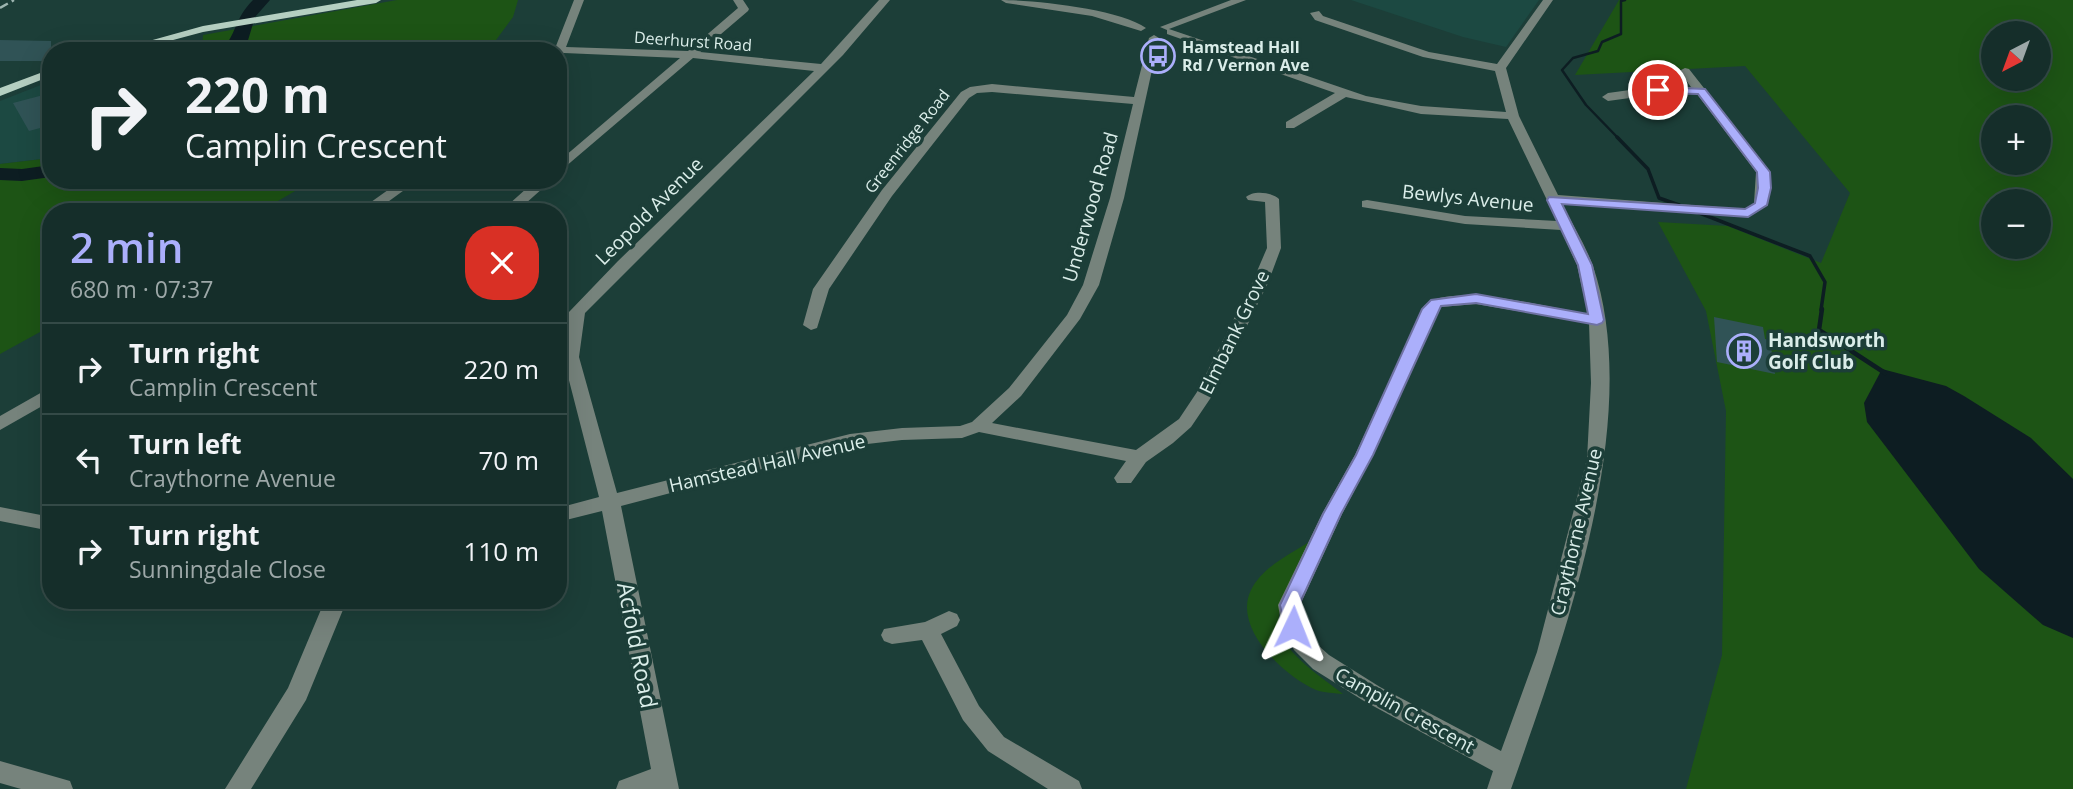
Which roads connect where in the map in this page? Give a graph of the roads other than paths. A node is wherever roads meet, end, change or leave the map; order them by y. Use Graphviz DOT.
graph roads {
  1 [pos="376,0"];
  2 [pos="579,0"];
  3 [pos="738,0"];
  4 [pos="885,0"];
  5 [pos="1006,0"];
  6 [pos="1241,0"];
  7 [pos="1548,0"];
  8 [pos="1315,13"];
  9 [pos="1156,35"];
  10 [pos="155,42"];
  11 [pos="564,42"];
  12 [pos="567,52"];
  13 [pos="694,55"];
  14 [pos="822,68"];
  15 [pos="1500,68"];
  16 [pos="1684,71"];
  17 [pos="42,76"];
  18 [pos="1701,91"];
  19 [pos="0,92"];
  20 [pos="1342,94"];
  21 [pos="1608,96"];
  22 [pos="1139,101"];
  23 [pos="1513,116"];
  24 [pos="1290,125"];
  25 [pos="567,161"];
  26 [pos="398,189"];
  27 [pos="534,189"];
  28 [pos="1253,197"];
  29 [pos="1554,200"];
  30 [pos="377,203"];
  31 [pos="518,203"];
  32 [pos="1367,203"];
  33 [pos="1567,226"];
  34 [pos="1597,320"];
  35 [pos="811,324"];
  36 [pos="42,398"];
  37 [pos="0,424"];
  38 [pos="978,426"];
  39 [pos="1139,457"];
  40 [pos="1124,478"];
  41 [pos="610,501"];
  42 [pos="567,513"];
  43 [pos="0,514"];
  44 [pos="42,522"];
  45 [pos="332,609"];
  46 [pos="892,635"];
  47 [pos="1507,766"];
  48 [pos="0,772"];
  49 [pos="665,782"];
  50 [pos="61,789"];
  51 [pos="237,789"];
  52 [pos="628,789"];
  53 [pos="1070,789"];
  54 [pos="1499,789"];
  1 -- 10 [label="main road"];
  2 -- 11 [label="street"];
  3 -- 13 [label="street"];
  4 -- 14 [label="street, Leopold Avenue"];
  5 -- 9 [label="street"];
  6 -- 9 [label="street"];
  7 -- 15 [label="street"];
  8 -- 15 [label="street"];
  9 -- 20 [label="street"];
  9 -- 22 [label="street, Underwood Road"];
  12 -- 13 [label="street, Deerhurst Road"];
  13 -- 14 [label="street, Deerhurst Road"];
  13 -- 25 [label="street"];
  14 -- 41 [label="street, Leopold Avenue"];
  15 -- 23 [label="street, Craythorne Avenue"];
  16 -- 18 [label="street"];
  17 -- 19 [label="main road"];
  18 -- 21 [label="street"];
  18 -- 29 [label="street"];
  20 -- 23 [label="street"];
  20 -- 24 [label="street"];
  22 -- 35 [label="street, Greenridge Road"];
  22 -- 38 [label="street, Underwood Road"];
  23 -- 29 [label="street, Craythorne Avenue"];
  26 -- 30 [label="street"];
  27 -- 31 [label="street"];
  28 -- 39 [label="street, Elmbank Grove"];
  29 -- 33 [label="street, Craythorne Avenue"];
  32 -- 33 [label="street, Bewlys Avenue"];
  33 -- 34 [label="street, Craythorne Avenue"];
  34 -- 47 [label="street, Craythorne Avenue"];
  34 -- 47 [label="street, Camplin Crescent"];
  36 -- 37 [label="street"];
  38 -- 39 [label="street"];
  38 -- 41 [label="street, Hamstead Hall Avenue"];
  39 -- 40 [label="street, Elmbank Grove"];
  41 -- 42 [label="street, Hamstead Hall Avenue"];
  41 -- 49 [label="street, Acfold Road"];
  43 -- 44 [label="street"];
  45 -- 51 [label="street"];
  46 -- 53 [label="street"];
  47 -- 54 [label="street, Craythorne Avenue"];
  48 -- 50 [label="street"];
  49 -- 52 [label="street"];
}
